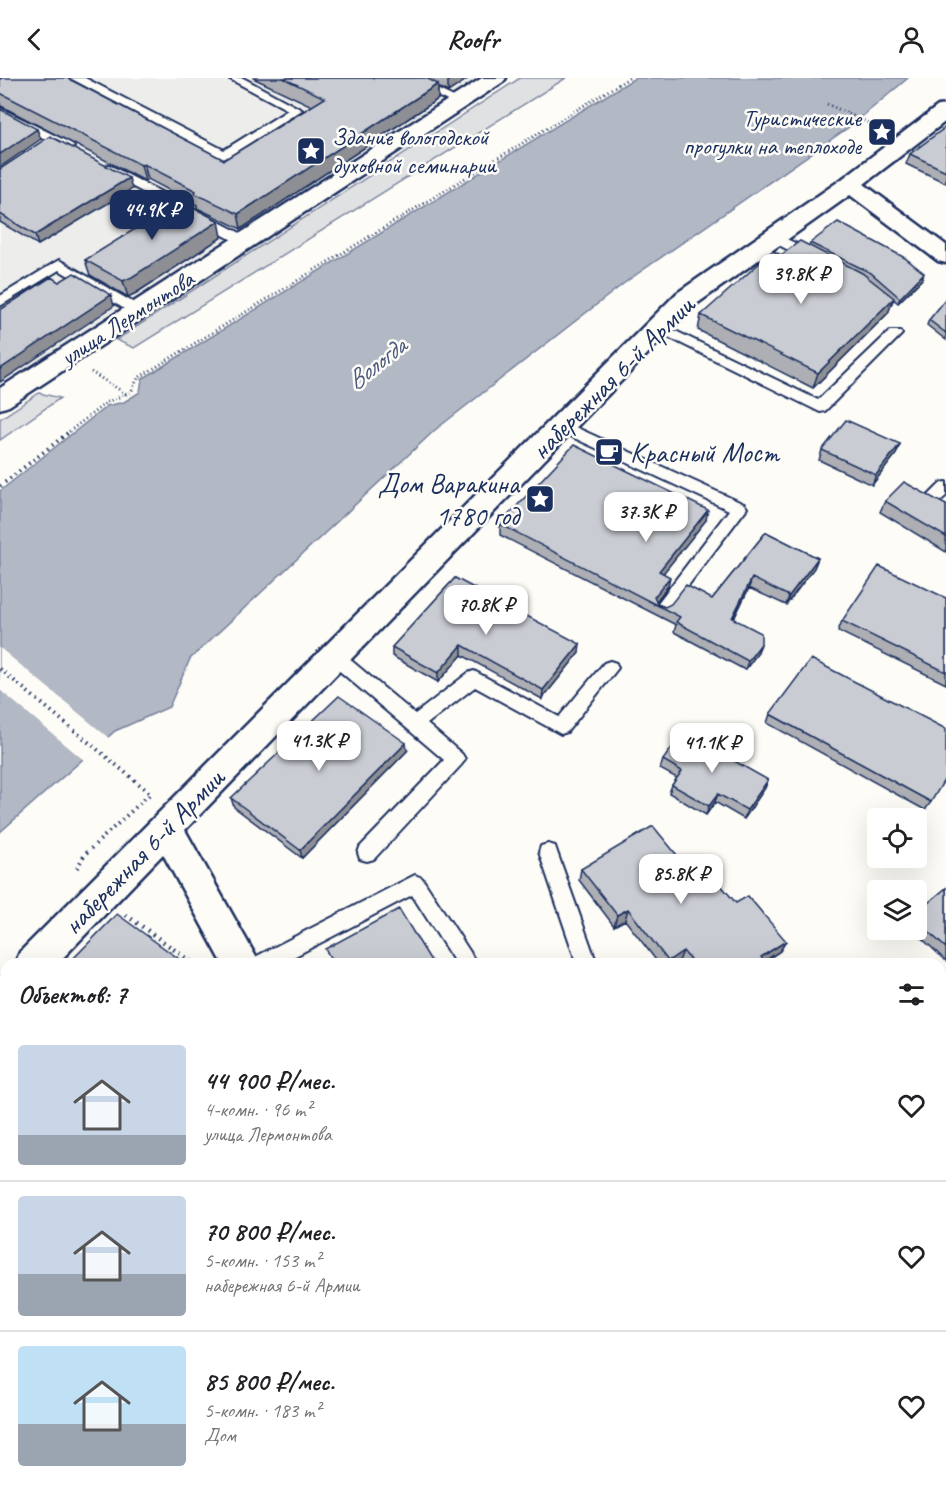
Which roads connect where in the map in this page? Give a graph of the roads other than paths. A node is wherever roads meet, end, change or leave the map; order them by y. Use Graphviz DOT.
graph roads {
  1 [pos="76,78"];
  2 [pos="234,78"];
  3 [pos="405,78"];
  4 [pos="496,78"];
  5 [pos="458,102"];
  6 [pos="0,111"];
  7 [pos="946,111"];
  8 [pos="850,184"];
  9 [pos="774,237"];
  10 [pos="245,241"];
  11 [pos="946,256"];
  12 [pos="824,263"];
  13 [pos="0,302"];
  14 [pos="138,311"];
  15 [pos="659,327"];
  16 [pos="895,334"];
  17 [pos="0,400"];
  18 [pos="562,426"];
  19 [pos="662,608"];
  20 [pos="336,657"];
  21 [pos="610,668"];
  22 [pos="414,724"];
  23 [pos="166,827"];
  24 [pos="548,852"];
  25 [pos="367,853"];
  26 [pos="39,958"];
  27 [pos="239,958"];
  28 [pos="273,958"];
  29 [pos="463,958"];
  30 [pos="584,958"];
  1 -- 2 [label="lane"];
  3 -- 5 [label="lane"];
  4 -- 5 [label="street, улица Лермонтова"];
  5 -- 10 [label="street, улица Лермонтова"];
  6 -- 10 [label="lane"];
  7 -- 8 [label="street, набережная 6-й Армии"];
  8 -- 9 [label="street, набережная 6-й Армии"];
  8 -- 11 [label="street"];
  9 -- 12 [label="lane"];
  9 -- 15 [label="street, набережная 6-й Армии"];
  10 -- 14 [label="street, улица Лермонтова"];
  13 -- 14 [label="lane"];
  14 -- 17 [label="street, улица Лермонтова"];
  15 -- 16 [label="lane"];
  15 -- 18 [label="street, набережная 6-й Армии"];
  18 -- 19 [label="lane"];
  18 -- 20 [label="street, набережная 6-й Армии"];
  20 -- 22 [label="lane"];
  20 -- 23 [label="street, набережная 6-й Армии"];
  21 -- 22 [label="lane"];
  22 -- 25 [label="lane"];
  23 -- 26 [label="street, набережная 6-й Армии"];
  23 -- 27 [label="street"];
  24 -- 30 [label="lane"];
  28 -- 29 [label="lane"];
}
